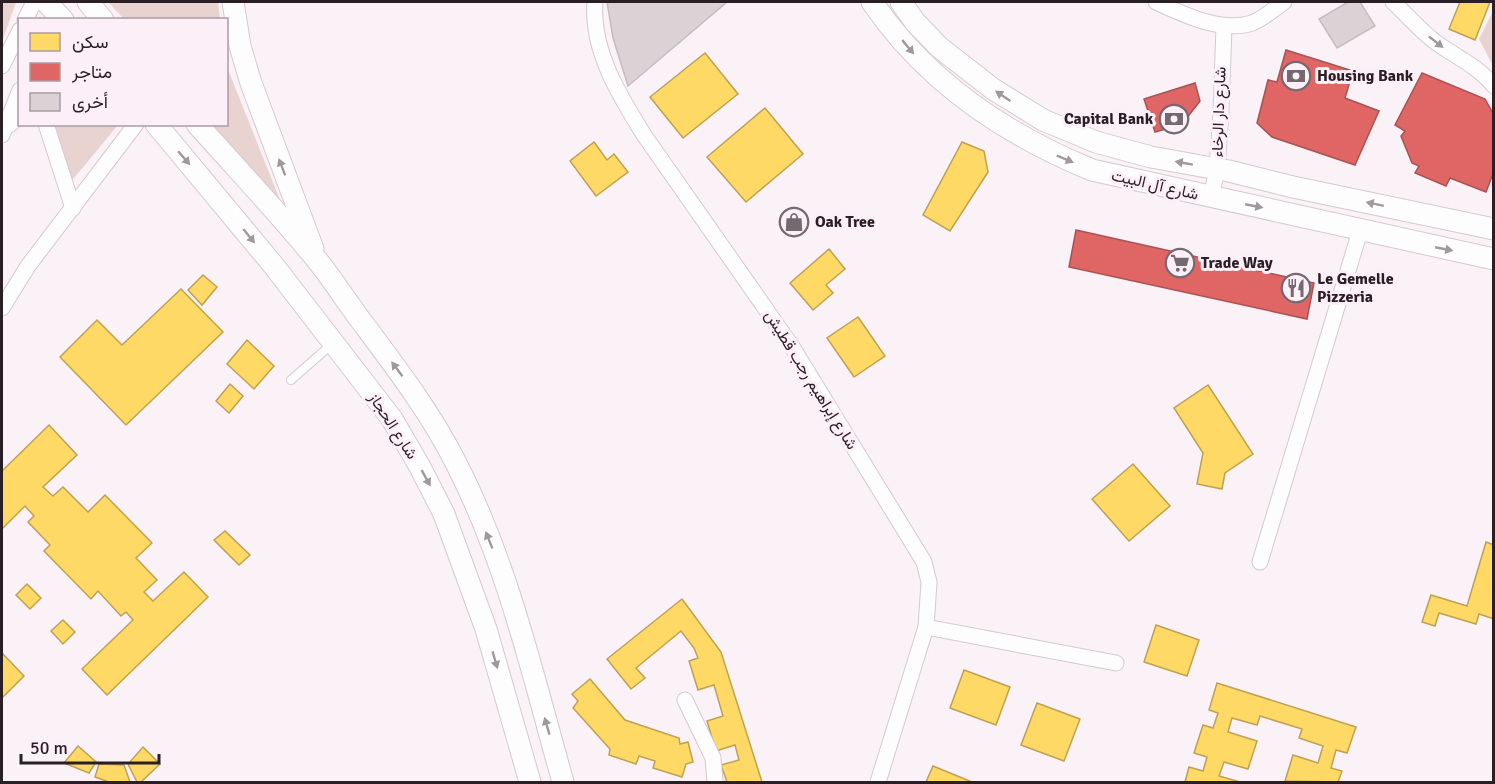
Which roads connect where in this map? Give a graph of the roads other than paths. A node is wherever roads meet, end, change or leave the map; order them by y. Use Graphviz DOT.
graph roads {
  1 [pos="34,2"];
  2 [pos="88,2"];
  3 [pos="233,2"];
  4 [pos="595,2"];
  5 [pos="872,2"];
  6 [pos="901,2"];
  7 [pos="1156,2"];
  8 [pos="1284,2"];
  9 [pos="1393,2"];
  10 [pos="26,18"];
  11 [pos="101,18"];
  12 [pos="1224,26"];
  13 [pos="18,34"];
  14 [pos="2,66"];
  15 [pos="1494,86"];
  16 [pos="18,96"];
  17 [pos="9,123"];
  18 [pos="47,126"];
  19 [pos="134,126"];
  20 [pos="158,126"];
  21 [pos="199,126"];
  22 [pos="1217,169"];
  23 [pos="1211,198"];
  24 [pos="73,208"];
  25 [pos="1494,229"];
  26 [pos="1360,231"];
  27 [pos="1494,259"];
  28 [pos="318,261"];
  29 [pos="2,308"];
  30 [pos="333,343"];
  31 [pos="291,381"];
  32 [pos="1260,562"];
  33 [pos="926,627"];
  34 [pos="1116,663"];
  35 [pos="685,700"];
  36 [pos="566,781"];
  37 [pos="530,783"];
  38 [pos="716,783"];
  39 [pos="878,783"];
  1 -- 10 [label="street"];
  2 -- 11 [label="main road"];
  28 -- 3 [label="main road, one-way"];
  4 -- 33 [label="street, شارع إبراهيم رجب قطيش"];
  5 -- 23 [label="main road, شارع آل البيت, one-way"];
  22 -- 6 [label="main road, شارع آل البيت, one-way"];
  7 -- 12 [label="street"];
  8 -- 12 [label="street"];
  9 -- 15 [label="street, one-way"];
  12 -- 22 [label="street, شارع دار الرخاء"];
  13 -- 14 [label="street"];
  16 -- 17 [label="street"];
  18 -- 24 [label="street"];
  19 -- 24 [label="street"];
  20 -- 30 [label="main road, شارع الحجاز, one-way"];
  21 -- 28 [label="main road"];
  22 -- 23 [label="street, شارع دار الرخاء"];
  25 -- 22 [label="main road, شارع آل البيت, one-way"];
  23 -- 26 [label="main road, شارع آل البيت, one-way"];
  24 -- 29 [label="street"];
  26 -- 27 [label="main road, شارع آل البيت, one-way"];
  26 -- 32 [label="street"];
  36 -- 28 [label="main road, one-way"];
  30 -- 31 [label="lane"];
  30 -- 37 [label="main road, شارع الحجاز, one-way"];
  33 -- 34 [label="street"];
  33 -- 39 [label="street, شارع إبراهيم رجب قطيش"];
  35 -- 38 [label="street"];
}
